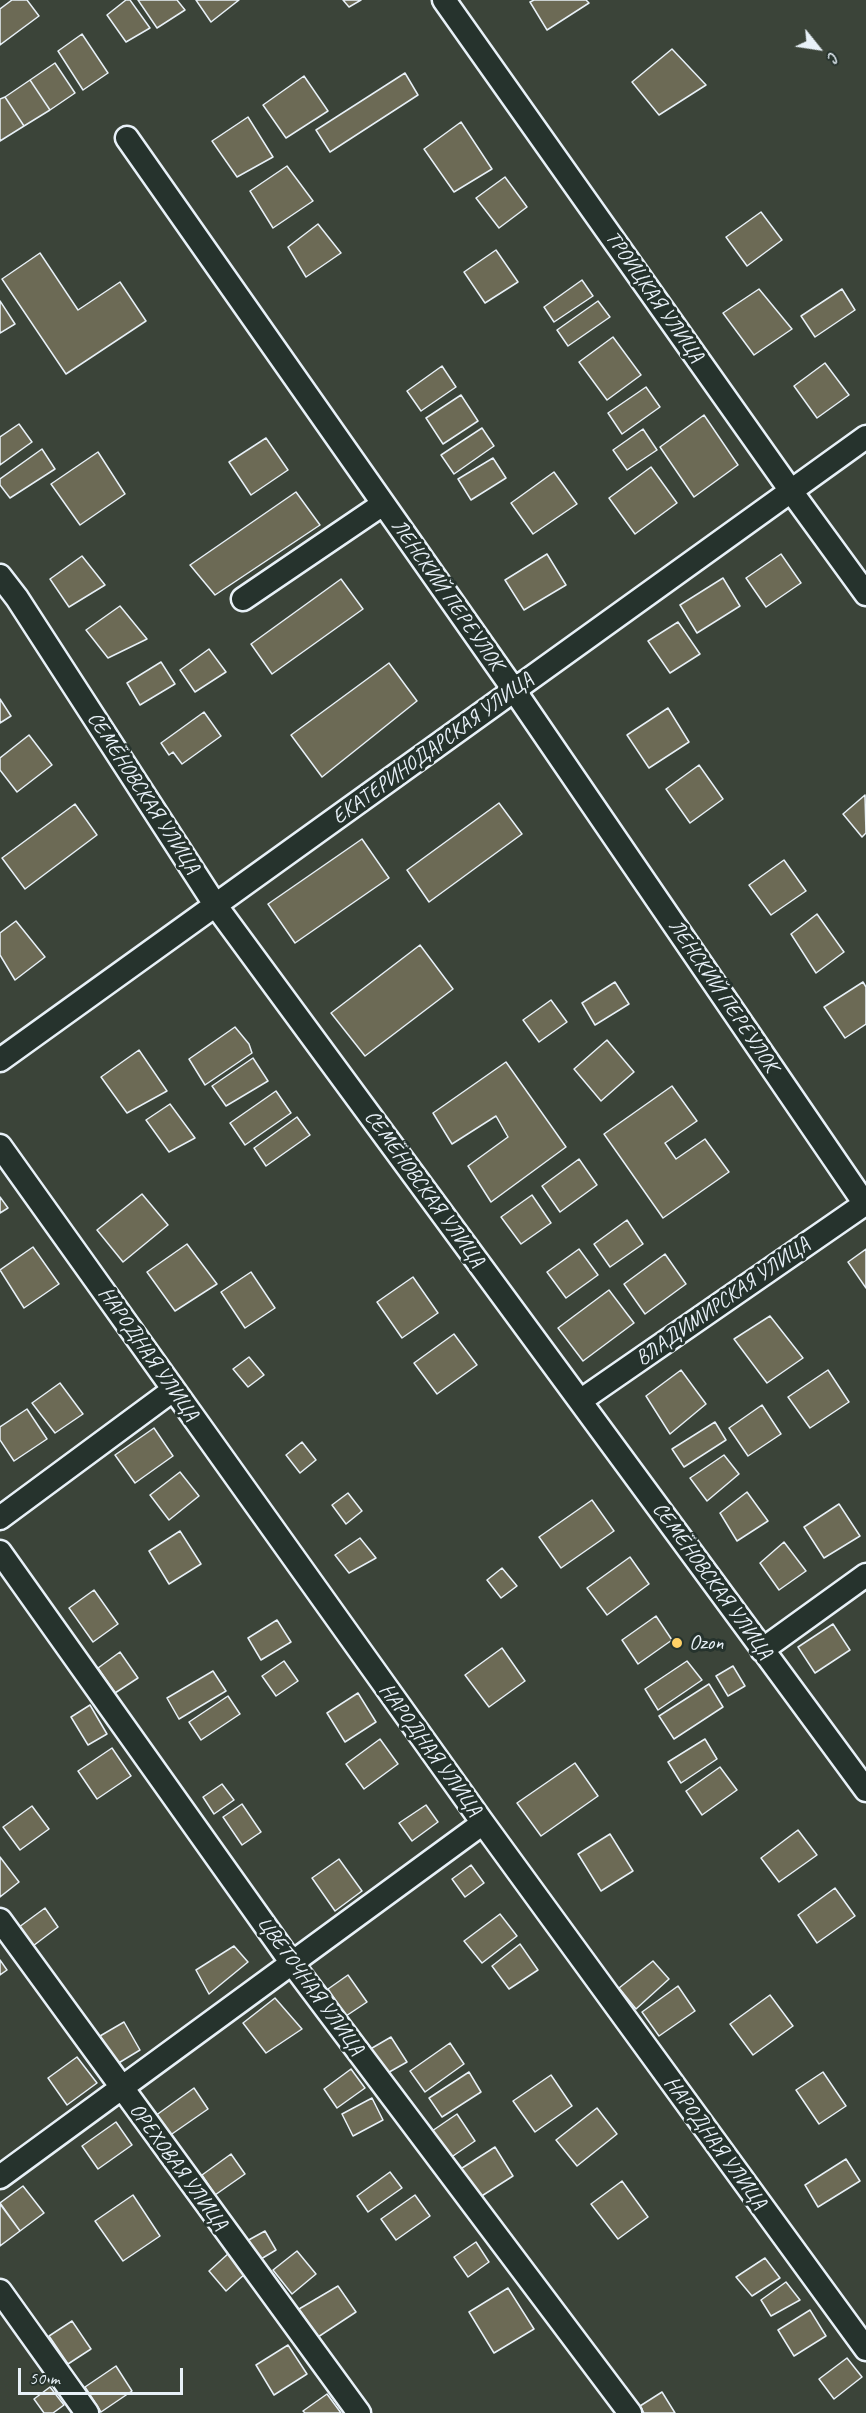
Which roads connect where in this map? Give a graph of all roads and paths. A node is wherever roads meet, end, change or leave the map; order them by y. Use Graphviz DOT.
graph roads {
  1 [pos="444,0"];
  2 [pos="127,138"];
  3 [pos="866,437"];
  4 [pos="791,491"];
  5 [pos="383,504"];
  6 [pos="0,576"];
  7 [pos="866,594"];
  8 [pos="243,599"];
  9 [pos="514,690"];
  10 [pos="216,906"];
  11 [pos="0,1060"];
  12 [pos="0,1146"];
  13 [pos="866,1203"];
  14 [pos="173,1390"];
  15 [pos="580,1401"];
  16 [pos="0,1518"];
  17 [pos="0,1552"];
  18 [pos="866,1575"];
  19 [pos="762,1650"];
  20 [pos="866,1790"];
  21 [pos="483,1823"];
  22 [pos="0,1920"];
  23 [pos="291,1962"];
  24 [pos="120,2087"];
  25 [pos="0,2177"];
  26 [pos="0,2291"];
  27 [pos="866,2349"];
  28 [pos="87,2413"];
  29 [pos="358,2413"];
  30 [pos="630,2413"];
  1 -- 4 [label="street, ТРОИЦКАЯ УЛИЦА"];
  2 -- 5 [label="street, ЛЕНСКИЙ ПЕРЕУЛОК"];
  3 -- 4 [label="street, ЕКАТЕРИНОДАРСКАЯ УЛИЦА"];
  4 -- 7 [label="street, ТРОИЦКАЯ УЛИЦА"];
  4 -- 9 [label="street, ЕКАТЕРИНОДАРСКАЯ УЛИЦА"];
  5 -- 8 [label="street"];
  5 -- 9 [label="street, ЛЕНСКИЙ ПЕРЕУЛОК"];
  6 -- 10 [label="street, СЕМЁНОВСКАЯ УЛИЦА"];
  9 -- 10 [label="street, ЕКАТЕРИНОДАРСКАЯ УЛИЦА"];
  9 -- 13 [label="street, ЛЕНСКИЙ ПЕРЕУЛОК"];
  10 -- 11 [label="street, ЕКАТЕРИНОДАРСКАЯ УЛИЦА"];
  10 -- 15 [label="street, СЕМЁНОВСКАЯ УЛИЦА"];
  12 -- 14 [label="street, НАРОДНАЯ УЛИЦА"];
  13 -- 15 [label="street, ВЛАДИМИРСКАЯ УЛИЦА"];
  14 -- 16 [label="street"];
  14 -- 21 [label="street, НАРОДНАЯ УЛИЦА"];
  15 -- 19 [label="street, СЕМЁНОВСКАЯ УЛИЦА"];
  17 -- 23 [label="street, ЦВЕТОЧНАЯ УЛИЦА"];
  18 -- 19 [label="street"];
  19 -- 20 [label="street, СЕМЁНОВСКАЯ УЛИЦА"];
  21 -- 23 [label="street"];
  21 -- 27 [label="street, НАРОДНАЯ УЛИЦА"];
  22 -- 24 [label="street, ОРЕХОВАЯ УЛИЦА"];
  23 -- 24 [label="street"];
  23 -- 30 [label="street, ЦВЕТОЧНАЯ УЛИЦА"];
  24 -- 25 [label="street"];
  24 -- 29 [label="street, ОРЕХОВАЯ УЛИЦА"];
  26 -- 28 [label="street"];
}
